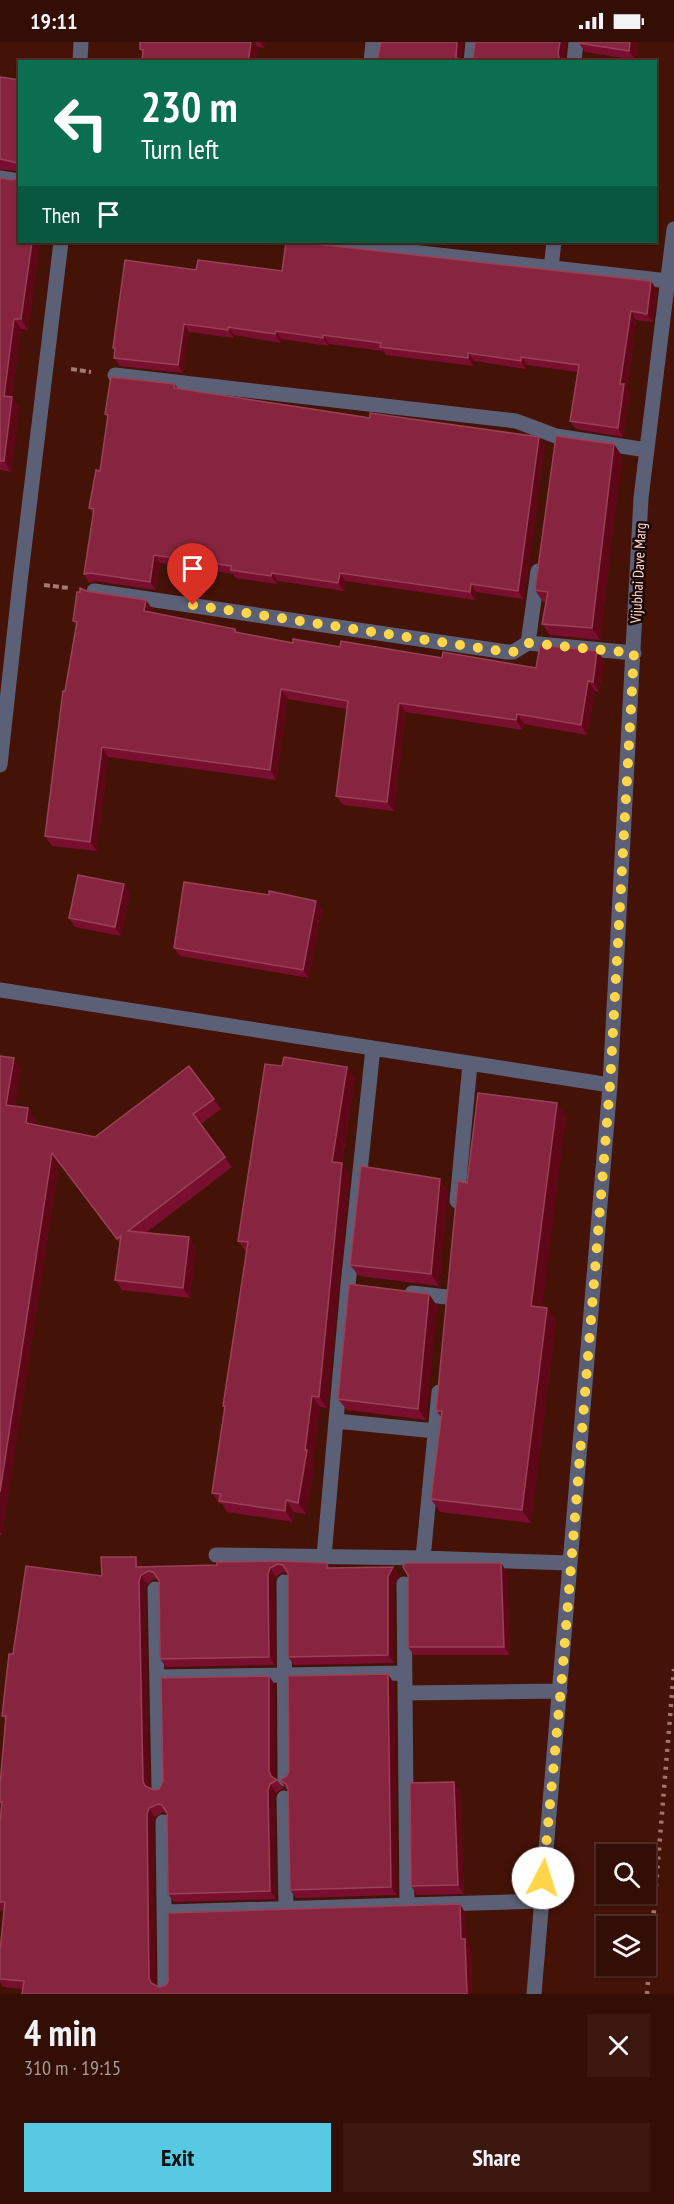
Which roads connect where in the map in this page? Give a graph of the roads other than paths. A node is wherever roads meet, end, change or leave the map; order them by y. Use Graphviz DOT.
graph roads {
  1 [pos="81,42"];
  2 [pos="373,42"];
  3 [pos="473,42"];
  4 [pos="576,42"];
  5 [pos="80,60"];
  6 [pos="371,60"];
  7 [pos="471,60"];
  8 [pos="574,60"];
  9 [pos="0,178"];
  10 [pos="18,181"];
  11 [pos="674,229"];
  12 [pos="61,243"];
  13 [pos="352,243"];
  14 [pos="554,243"];
  15 [pos="450,249"];
  16 [pos="551,268"];
  17 [pos="668,281"];
  18 [pos="115,375"];
  19 [pos="647,450"];
  20 [pos="541,551"];
  21 [pos="94,591"];
  22 [pos="528,643"];
  23 [pos="634,653"];
  24 [pos="0,765"];
  25 [pos="0,990"];
  26 [pos="372,1048"];
  27 [pos="471,1064"];
  28 [pos="610,1085"];
  29 [pos="455,1214"];
  30 [pos="392,1290"];
  31 [pos="447,1297"];
  32 [pos="440,1375"];
  33 [pos="336,1421"];
  34 [pos="435,1431"];
  35 [pos="216,1555"];
  36 [pos="324,1556"];
  37 [pos="423,1558"];
  38 [pos="570,1563"];
  39 [pos="284,1582"];
  40 [pos="404,1584"];
  41 [pos="155,1589"];
  42 [pos="405,1673"];
  43 [pos="286,1675"];
  44 [pos="157,1677"];
  45 [pos="560,1691"];
  46 [pos="405,1693"];
  47 [pos="285,1779"];
  48 [pos="159,1790"];
  49 [pos="284,1798"];
  50 [pos="163,1822"];
  51 [pos="541,1901"];
  52 [pos="407,1905"];
  53 [pos="286,1909"];
  54 [pos="165,1912"];
  55 [pos="165,1986"];
  56 [pos="534,1994"];
  1 -- 5 [label="street"];
  2 -- 6 [label="street"];
  3 -- 7 [label="street"];
  4 -- 8 [label="street"];
  9 -- 10 [label="street"];
  11 -- 17 [label="street, Vijubhai Dave Marg"];
  12 -- 24 [label="street"];
  13 -- 15 [label="street"];
  14 -- 16 [label="street"];
  15 -- 16 [label="street"];
  16 -- 17 [label="street"];
  17 -- 19 [label="street, Vijubhai Dave Marg"];
  18 -- 19 [label="street"];
  19 -- 23 [label="street, Vijubhai Dave Marg"];
  20 -- 22 [label="street"];
  21 -- 22 [label="street"];
  22 -- 23 [label="street"];
  23 -- 28 [label="street, Vijubhai Dave Marg"];
  25 -- 26 [label="street"];
  26 -- 27 [label="street"];
  26 -- 33 [label="street"];
  27 -- 28 [label="street"];
  27 -- 29 [label="street"];
  28 -- 38 [label="street, Vijubhai Dave Marg"];
  30 -- 31 [label="street"];
  32 -- 34 [label="street"];
  33 -- 34 [label="street"];
  33 -- 36 [label="street"];
  34 -- 37 [label="street"];
  35 -- 36 [label="street"];
  36 -- 37 [label="street"];
  37 -- 38 [label="street"];
  38 -- 45 [label="street, Vijubhai Dave Marg"];
  39 -- 43 [label="street"];
  40 -- 42 [label="street"];
  41 -- 44 [label="street"];
  42 -- 43 [label="street"];
  42 -- 46 [label="street"];
  43 -- 44 [label="street"];
  43 -- 47 [label="street"];
  44 -- 48 [label="street"];
  45 -- 46 [label="street"];
  45 -- 51 [label="street, Vijubhai Dave Marg"];
  46 -- 52 [label="street"];
  49 -- 53 [label="street"];
  50 -- 54 [label="street"];
  51 -- 52 [label="street"];
  51 -- 56 [label="street, Vijubhai Dave Marg"];
  52 -- 53 [label="street"];
  53 -- 54 [label="street"];
  54 -- 55 [label="street"];
}
